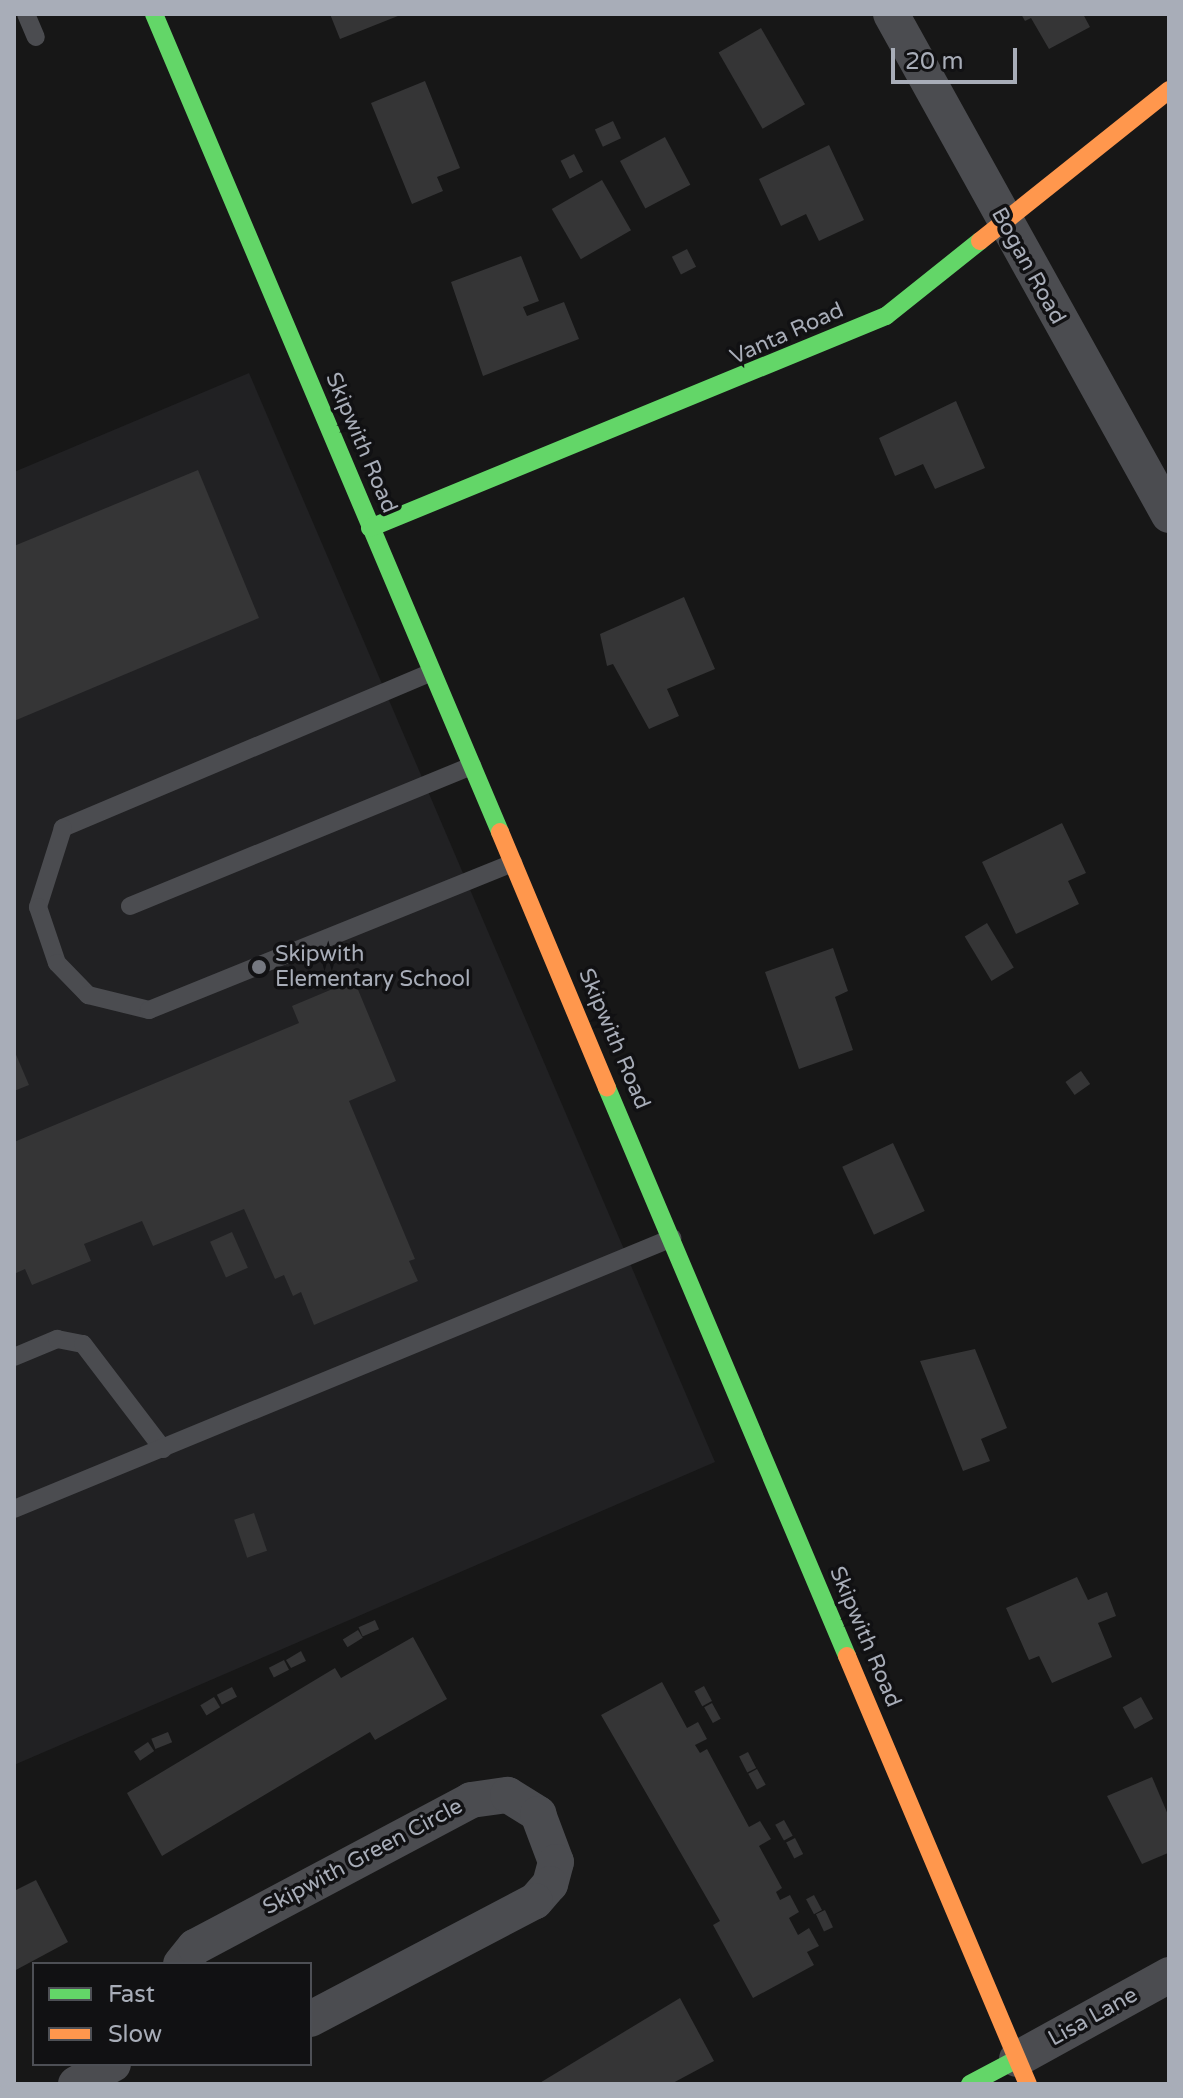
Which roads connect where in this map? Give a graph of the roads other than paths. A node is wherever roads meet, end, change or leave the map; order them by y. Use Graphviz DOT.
graph roads {
  1 [pos="26,14"];
  2 [pos="154,14"];
  3 [pos="891,14"];
  4 [pos="36,37"];
  5 [pos="1169,90"];
  6 [pos="1005,222"];
  7 [pos="1169,515"];
  8 [pos="370,528"];
  9 [pos="432,672"];
  10 [pos="472,766"];
  11 [pos="513,863"];
  12 [pos="130,906"];
  13 [pos="672,1238"];
  14 [pos="14,1357"];
  15 [pos="163,1449"];
  16 [pos="14,1509"];
  17 [pos="183,1962"];
  18 [pos="1169,1975"];
  19 [pos="312,2018"];
  20 [pos="110,2066"];
  21 [pos="1022,2071"];
  22 [pos="78,2084"];
  23 [pos="970,2084"];
  1 -- 4 [label="lane"];
  2 -- 8 [label="main road, Skipwith Road"];
  3 -- 6 [label="street, Bogan Road"];
  5 -- 6 [label="main road, Vanta Road"];
  6 -- 7 [label="street, Bogan Road"];
  6 -- 8 [label="main road, Vanta Road"];
  8 -- 9 [label="main road, Skipwith Road"];
  9 -- 10 [label="main road, Skipwith Road"];
  9 -- 11 [label="lane"];
  10 -- 11 [label="main road, Skipwith Road"];
  10 -- 12 [label="lane"];
  11 -- 13 [label="main road, Skipwith Road"];
  13 -- 15 [label="lane"];
  13 -- 21 [label="main road, Skipwith Road"];
  14 -- 15 [label="lane"];
  15 -- 16 [label="lane"];
  17 -- 19 [label="street, Skipwith Green Circle"];
  18 -- 21 [label="street, Lisa Lane"];
  20 -- 22 [label="street"];
  21 -- 23 [label="main road"];
}
